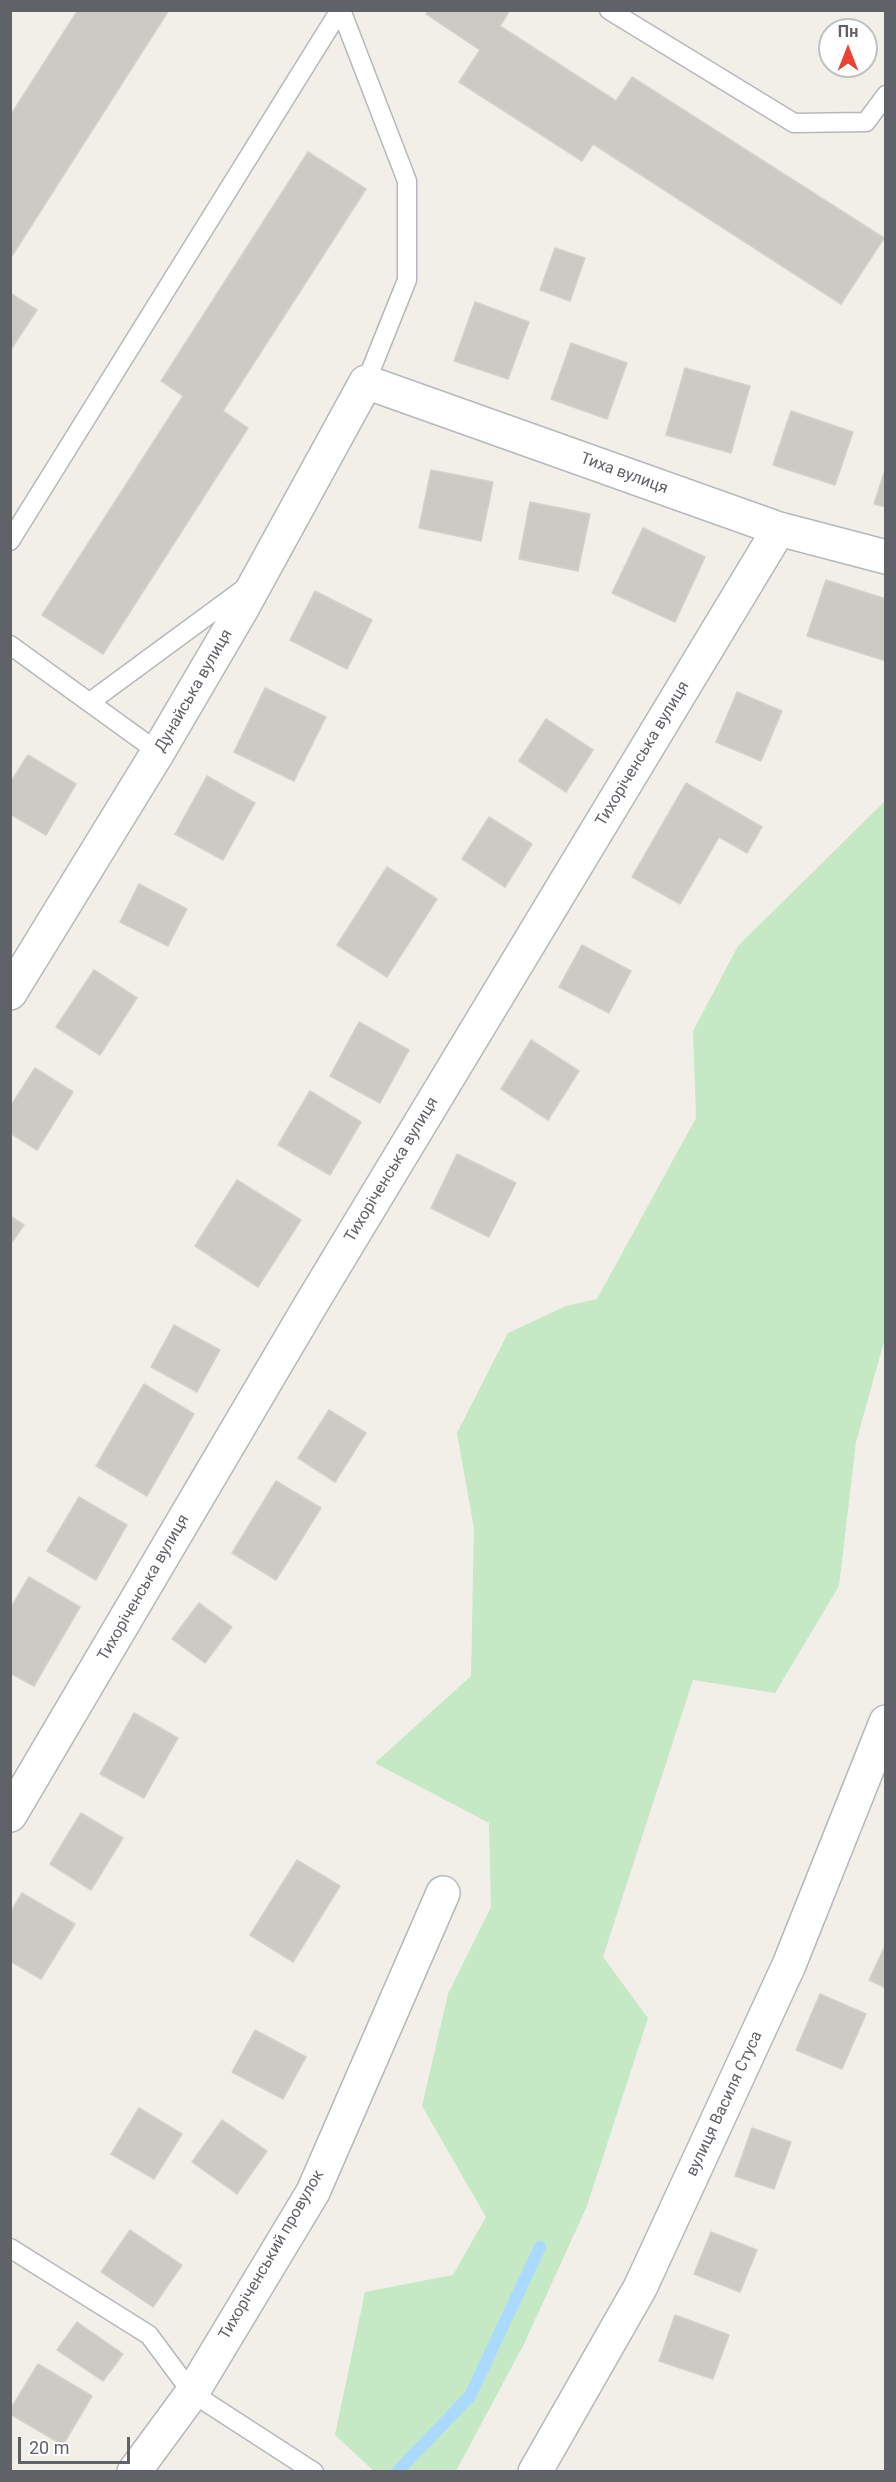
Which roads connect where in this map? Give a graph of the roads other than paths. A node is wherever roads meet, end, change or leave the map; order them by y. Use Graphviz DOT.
graph roads {
  1 [pos="341,10"];
  2 [pos="609,10"];
  3 [pos="885,96"];
  4 [pos="366,382"];
  5 [pos="779,529"];
  6 [pos="10,541"];
  7 [pos="885,557"];
  8 [pos="257,580"];
  9 [pos="10,645"];
  10 [pos="90,702"];
  11 [pos="158,752"];
  12 [pos="10,993"];
  13 [pos="885,1722"];
  14 [pos="10,1815"];
  15 [pos="443,1893"];
  16 [pos="10,2247"];
  17 [pos="192,2393"];
  18 [pos="134,2472"];
  19 [pos="314,2472"];
  20 [pos="535,2472"];
  1 -- 4 [label="lane"];
  1 -- 6 [label="lane"];
  2 -- 3 [label="lane"];
  4 -- 5 [label="street, Тиха вулиця"];
  4 -- 8 [label="street, Дунайська вулиця"];
  5 -- 7 [label="street, Тиха вулиця"];
  5 -- 14 [label="street, Тихоріченська вулиця"];
  8 -- 10 [label="lane"];
  8 -- 11 [label="street, Дунайська вулиця"];
  9 -- 10 [label="lane"];
  10 -- 11 [label="lane"];
  11 -- 12 [label="street, Дунайська вулиця"];
  13 -- 20 [label="street, вулиця Василя Стуса"];
  15 -- 17 [label="street, Тихоріченський провулок"];
  16 -- 17 [label="lane"];
  17 -- 18 [label="street, Тихоріченський провулок"];
  17 -- 19 [label="lane"];
}
